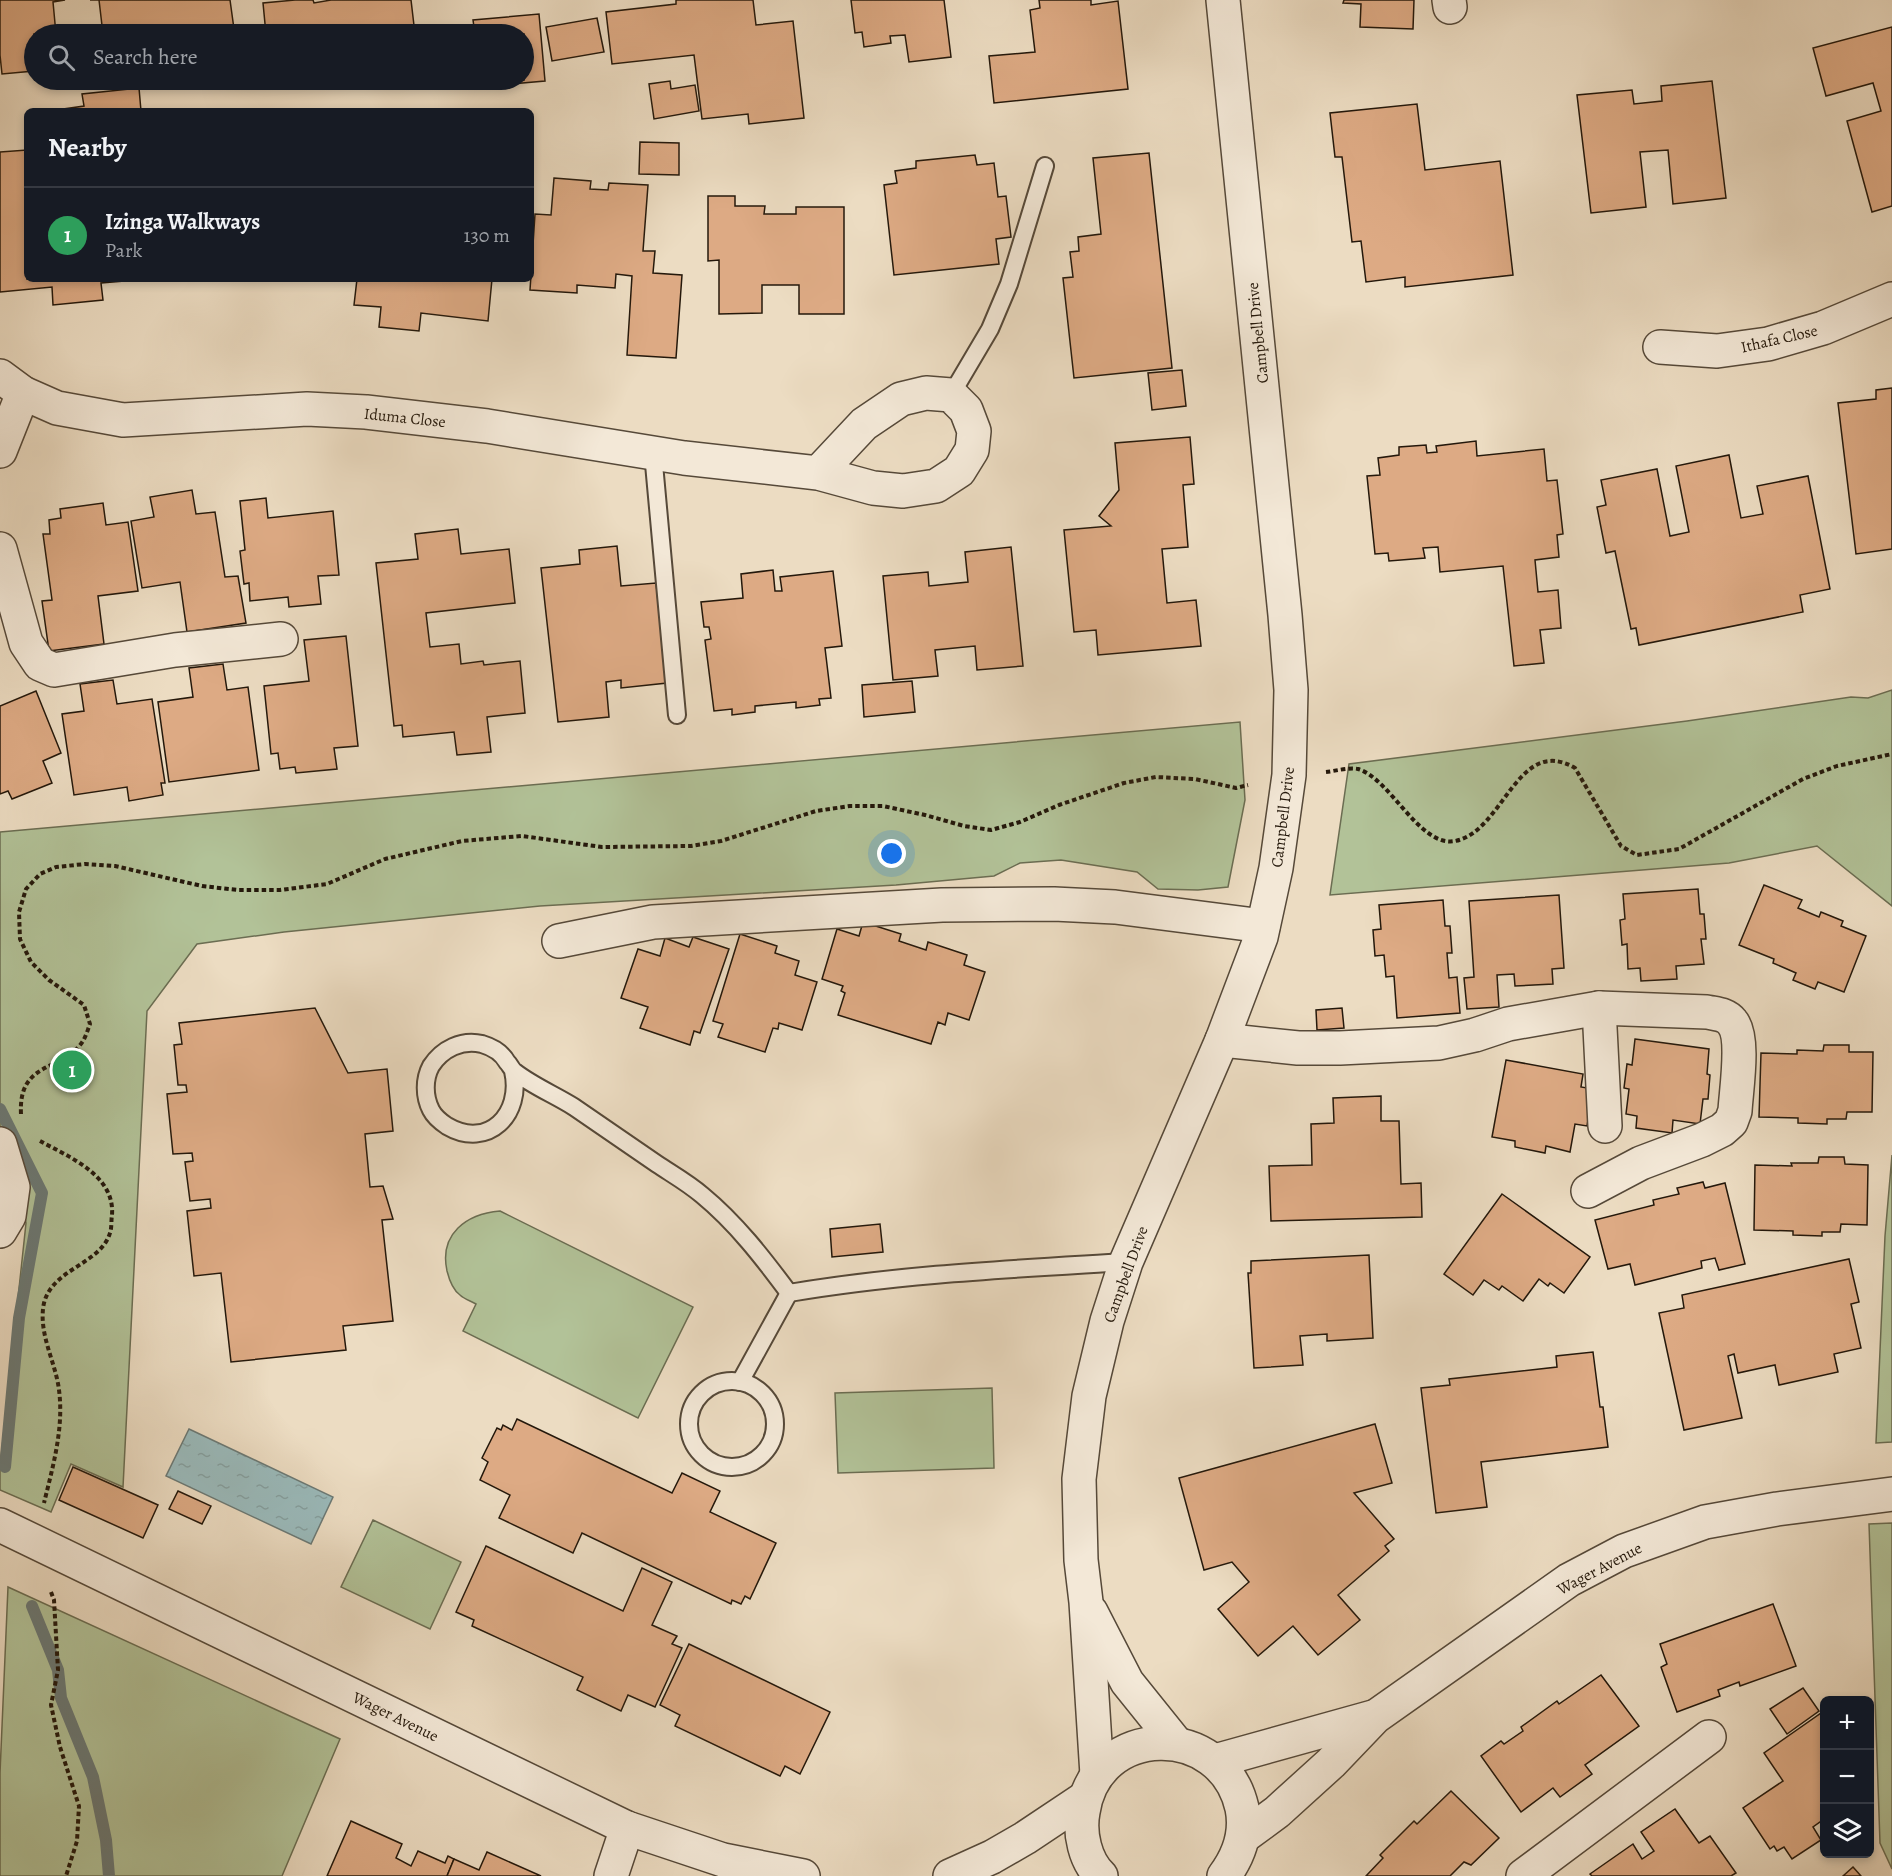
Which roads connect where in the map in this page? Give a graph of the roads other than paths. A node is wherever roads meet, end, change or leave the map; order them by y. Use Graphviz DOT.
graph roads {
  1 [pos="1224,0"];
  2 [pos="1045,166"];
  3 [pos="1892,299"];
  4 [pos="1660,347"];
  5 [pos="11,384"];
  6 [pos="951,395"];
  7 [pos="0,451"];
  8 [pos="653,453"];
  9 [pos="818,473"];
  10 [pos="0,549"];
  11 [pos="281,639"];
  12 [pos="677,715"];
  13 [pos="1263,926"];
  14 [pos="559,941"];
  15 [pos="1599,1008"];
  16 [pos="1222,1040"];
  17 [pos="513,1071"];
  18 [pos="1605,1126"];
  19 [pos="0,1144"];
  20 [pos="1588,1191"];
  21 [pos="0,1231"];
  22 [pos="1126,1262"];
  23 [pos="789,1293"];
  24 [pos="740,1382"];
  25 [pos="1892,1494"];
  26 [pos="0,1525"];
  27 [pos="1086,1602"];
  28 [pos="1375,1717"];
  29 [pos="1709,1737"];
  30 [pos="1176,1743"];
  31 [pos="1215,1761"];
  32 [pos="1091,1786"];
  33 [pos="627,1828"];
  34 [pos="1234,1863"];
  35 [pos="611,1876"];
  36 [pos="803,1876"];
  37 [pos="950,1876"];
  38 [pos="1101,1876"];
  39 [pos="1523,1876"];
  1 -- 13 [label="street, Campbell Drive"];
  2 -- 6 [label="lane"];
  3 -- 4 [label="street, Ithafa Close"];
  5 -- 7 [label="street"];
  5 -- 8 [label="street, Iduma Close"];
  6 -- 9 [label="street"];
  6 -- 9 [label="street, Iduma Close"];
  8 -- 9 [label="street, Iduma Close"];
  8 -- 12 [label="lane"];
  10 -- 11 [label="street"];
  13 -- 14 [label="street"];
  13 -- 16 [label="street, Campbell Drive"];
  15 -- 16 [label="street"];
  15 -- 18 [label="street"];
  15 -- 20 [label="street"];
  16 -- 22 [label="street, Campbell Drive"];
  17 -- 17 [label="lane"];
  17 -- 23 [label="lane"];
  19 -- 21 [label="street"];
  22 -- 23 [label="lane"];
  22 -- 27 [label="street, Campbell Drive"];
  23 -- 24 [label="lane"];
  24 -- 24 [label="lane"];
  25 -- 28 [label="street, Wager Avenue"];
  26 -- 33 [label="street, Wager Avenue"];
  27 -- 30 [label="street"];
  27 -- 32 [label="street, Campbell Drive"];
  28 -- 31 [label="street"];
  28 -- 34 [label="street"];
  29 -- 39 [label="street"];
  30 -- 31 [label="street"];
  30 -- 32 [label="street"];
  31 -- 34 [label="street"];
  32 -- 37 [label="street"];
  32 -- 38 [label="street, Campbell Drive"];
  33 -- 35 [label="street"];
  33 -- 36 [label="street, Wager Avenue"];
}
